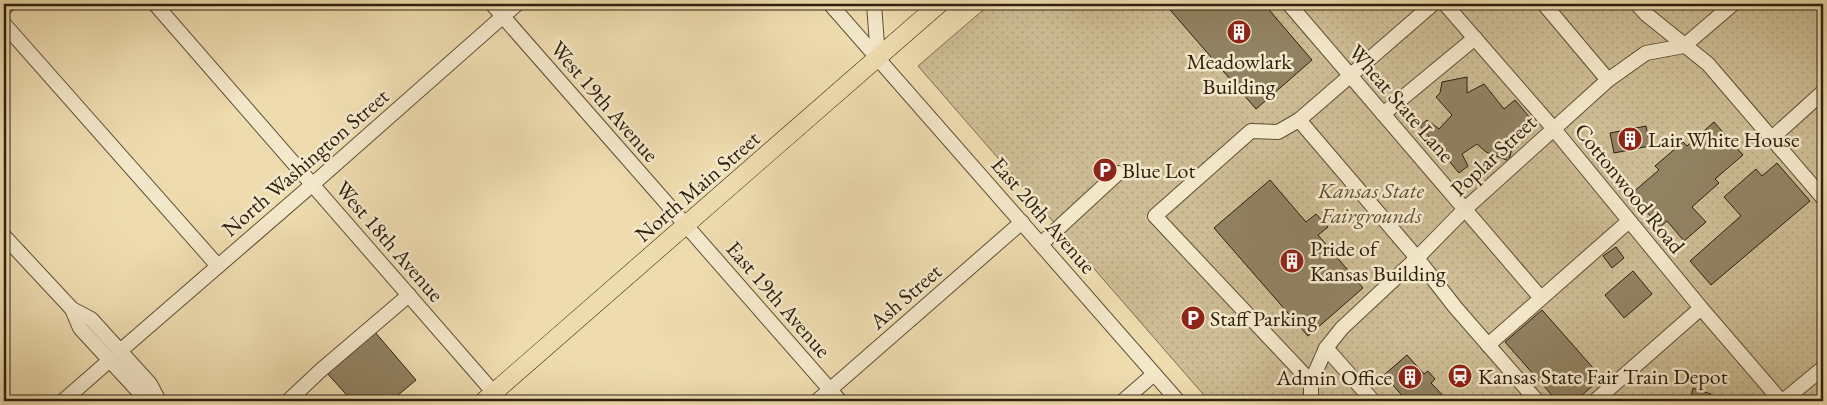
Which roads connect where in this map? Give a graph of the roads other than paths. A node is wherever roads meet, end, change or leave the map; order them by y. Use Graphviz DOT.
graph roads {
  1 [pos="9,4"];
  2 [pos="155,4"];
  3 [pos="492,4"];
  4 [pos="517,4"];
  5 [pos="830,4"];
  6 [pos="874,4"];
  7 [pos="939,4"];
  8 [pos="1290,4"];
  9 [pos="1433,4"];
  10 [pos="1445,4"];
  11 [pos="1544,4"];
  12 [pos="1637,4"];
  13 [pos="1733,4"];
  14 [pos="4,8"];
  15 [pos="503,16"];
  16 [pos="4,24"];
  17 [pos="1475,38"];
  18 [pos="1684,46"];
  19 [pos="878,58"];
  20 [pos="1349,75"];
  21 [pos="1608,80"];
  22 [pos="1823,92"];
  23 [pos="1383,114"];
  24 [pos="1299,120"];
  25 [pos="1553,128"];
  26 [pos="1772,138"];
  27 [pos="1118,173"];
  28 [pos="313,184"];
  29 [pos="1822,193"];
  30 [pos="1465,209"];
  31 [pos="1629,221"];
  32 [pos="1022,222"];
  33 [pos="686,225"];
  34 [pos="4,236"];
  35 [pos="1041,244"];
  36 [pos="1417,258"];
  37 [pos="218,266"];
  38 [pos="409,295"];
  39 [pos="1540,297"];
  40 [pos="1701,308"];
  41 [pos="1488,345"];
  42 [pos="1326,348"];
  43 [pos="115,356"];
  44 [pos="1823,368"];
  45 [pos="1154,374"];
  46 [pos="1311,382"];
  47 [pos="830,390"];
  48 [pos="489,397"];
  49 [pos="63,401"];
  50 [pos="154,401"];
  51 [pos="159,401"];
  52 [pos="288,401"];
  53 [pos="816,401"];
  54 [pos="840,401"];
  55 [pos="1123,401"];
  56 [pos="1178,401"];
  57 [pos="1311,401"];
  58 [pos="1373,401"];
  59 [pos="1537,401"];
  60 [pos="1595,401"];
  61 [pos="1782,401"];
  1 -- 14 [label="street"];
  2 -- 28 [label="street, West 18th Avenue"];
  3 -- 15 [label="street, West 19th Avenue"];
  4 -- 15 [label="street, North Washington Street"];
  5 -- 19 [label="street, East 20th Avenue"];
  6 -- 19 [label="street"];
  7 -- 19 [label="main road, North Main Street"];
  8 -- 20 [label="street, Wheat State Lane"];
  9 -- 20 [label="street"];
  10 -- 17 [label="street, Cottonwood Road"];
  11 -- 21 [label="street"];
  12 -- 18 [label="street"];
  13 -- 18 [label="street"];
  15 -- 28 [label="street, North Washington Street"];
  15 -- 33 [label="street, West 19th Avenue"];
  16 -- 37 [label="street"];
  17 -- 23 [label="street"];
  17 -- 25 [label="street, Cottonwood Road"];
  18 -- 21 [label="street, Poplar Street"];
  18 -- 26 [label="street"];
  19 -- 32 [label="street, East 20th Avenue"];
  19 -- 33 [label="main road, North Main Street"];
  20 -- 23 [label="street, Wheat State Lane"];
  20 -- 24 [label="street"];
  21 -- 25 [label="street, Poplar Street"];
  22 -- 26 [label="street"];
  23 -- 30 [label="street, Wheat State Lane"];
  24 -- 36 [label="street"];
  24 -- 46 [label="street"];
  25 -- 30 [label="street, Poplar Street"];
  25 -- 31 [label="street, Cottonwood Road"];
  26 -- 29 [label="street"];
  27 -- 35 [label="street"];
  28 -- 37 [label="street, North Washington Street"];
  28 -- 38 [label="street, West 18th Avenue"];
  30 -- 36 [label="street, Poplar Street"];
  30 -- 39 [label="street, Wheat State Lane"];
  31 -- 39 [label="street"];
  31 -- 40 [label="street, Cottonwood Road"];
  32 -- 35 [label="street, East 20th Avenue"];
  32 -- 47 [label="street, Ash Street"];
  33 -- 47 [label="street, East 19th Avenue"];
  33 -- 48 [label="main road, North Main Street"];
  34 -- 43 [label="street"];
  35 -- 45 [label="street, East 20th Avenue"];
  36 -- 41 [label="street"];
  36 -- 42 [label="street, Poplar Street"];
  37 -- 43 [label="street, North Washington Street"];
  38 -- 48 [label="street, West 18th Avenue"];
  38 -- 52 [label="street"];
  39 -- 41 [label="street"];
  40 -- 60 [label="street"];
  40 -- 61 [label="street, Cottonwood Road"];
  41 -- 59 [label="street"];
  42 -- 46 [label="street, Poplar Street"];
  42 -- 58 [label="street"];
  43 -- 49 [label="street, North Washington Street"];
  43 -- 50 [label="street"];
  43 -- 51 [label="street"];
  44 -- 61 [label="street"];
  45 -- 55 [label="street"];
  45 -- 56 [label="street, East 20th Avenue"];
  46 -- 57 [label="street, Poplar Street"];
  47 -- 53 [label="street, Ash Street"];
  47 -- 54 [label="street, East 19th Avenue"];
}
